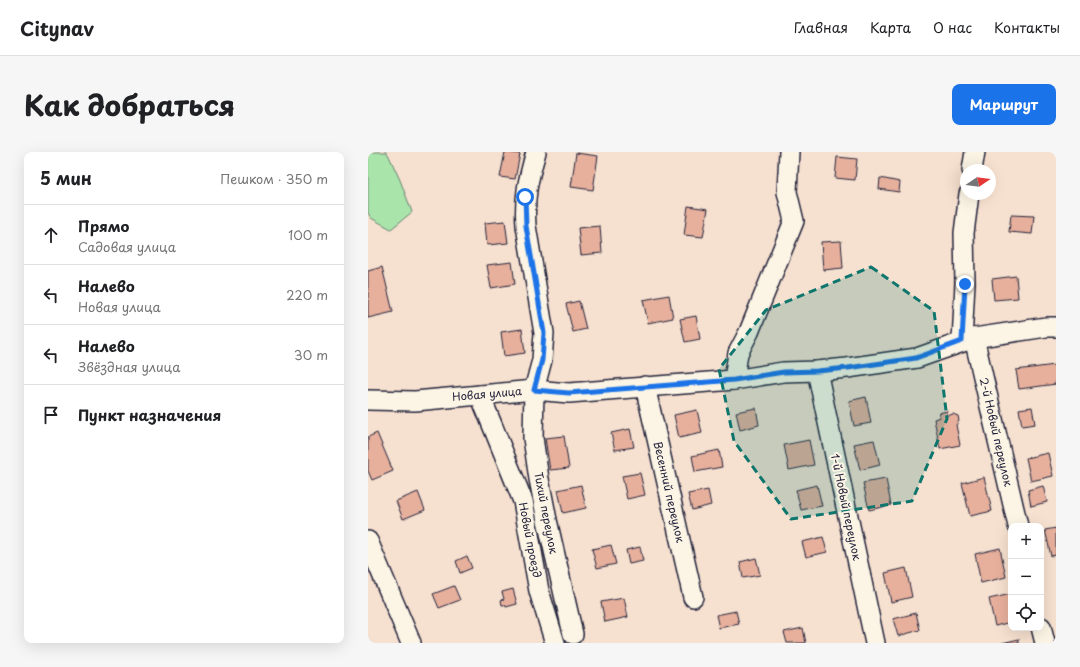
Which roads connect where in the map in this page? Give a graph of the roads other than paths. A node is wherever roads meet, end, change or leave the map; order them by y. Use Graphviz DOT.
graph roads {
  1 [pos="536,152"];
  2 [pos="789,152"];
  3 [pos="975,152"];
  4 [pos="973,164"];
  5 [pos="968,200"];
  6 [pos="1056,327"];
  7 [pos="968,340"];
  8 [pos="817,371"];
  9 [pos="734,380"];
  10 [pos="645,386"];
  11 [pos="534,390"];
  12 [pos="480,395"];
  13 [pos="368,400"];
  14 [pos="1017,523"];
  15 [pos="368,541"];
  16 [pos="693,597"];
  17 [pos="1042,631"];
  18 [pos="573,634"];
  19 [pos="411,643"];
  20 [pos="555,643"];
  21 [pos="875,643"];
  22 [pos="1045,643"];
  1 -- 11 [label="street, Тихий переулок"];
  2 -- 9 [label="street"];
  3 -- 4 [label="street"];
  5 -- 7 [label="street, 2-й Новый переулок"];
  6 -- 7 [label="street, Новая улица"];
  7 -- 8 [label="street, Новая улица"];
  7 -- 14 [label="street, 2-й Новый переулок"];
  8 -- 9 [label="street, Новая улица"];
  8 -- 21 [label="street, 1-й Новый переулок"];
  9 -- 10 [label="street, Новая улица"];
  10 -- 11 [label="street, Новая улица"];
  10 -- 16 [label="street, Весенний переулок"];
  11 -- 12 [label="street, Новая улица"];
  11 -- 18 [label="street, Тихий переулок"];
  12 -- 13 [label="street, Новая улица"];
  12 -- 20 [label="street, Новый проезд"];
  15 -- 19 [label="street"];
  17 -- 22 [label="street"];
}
